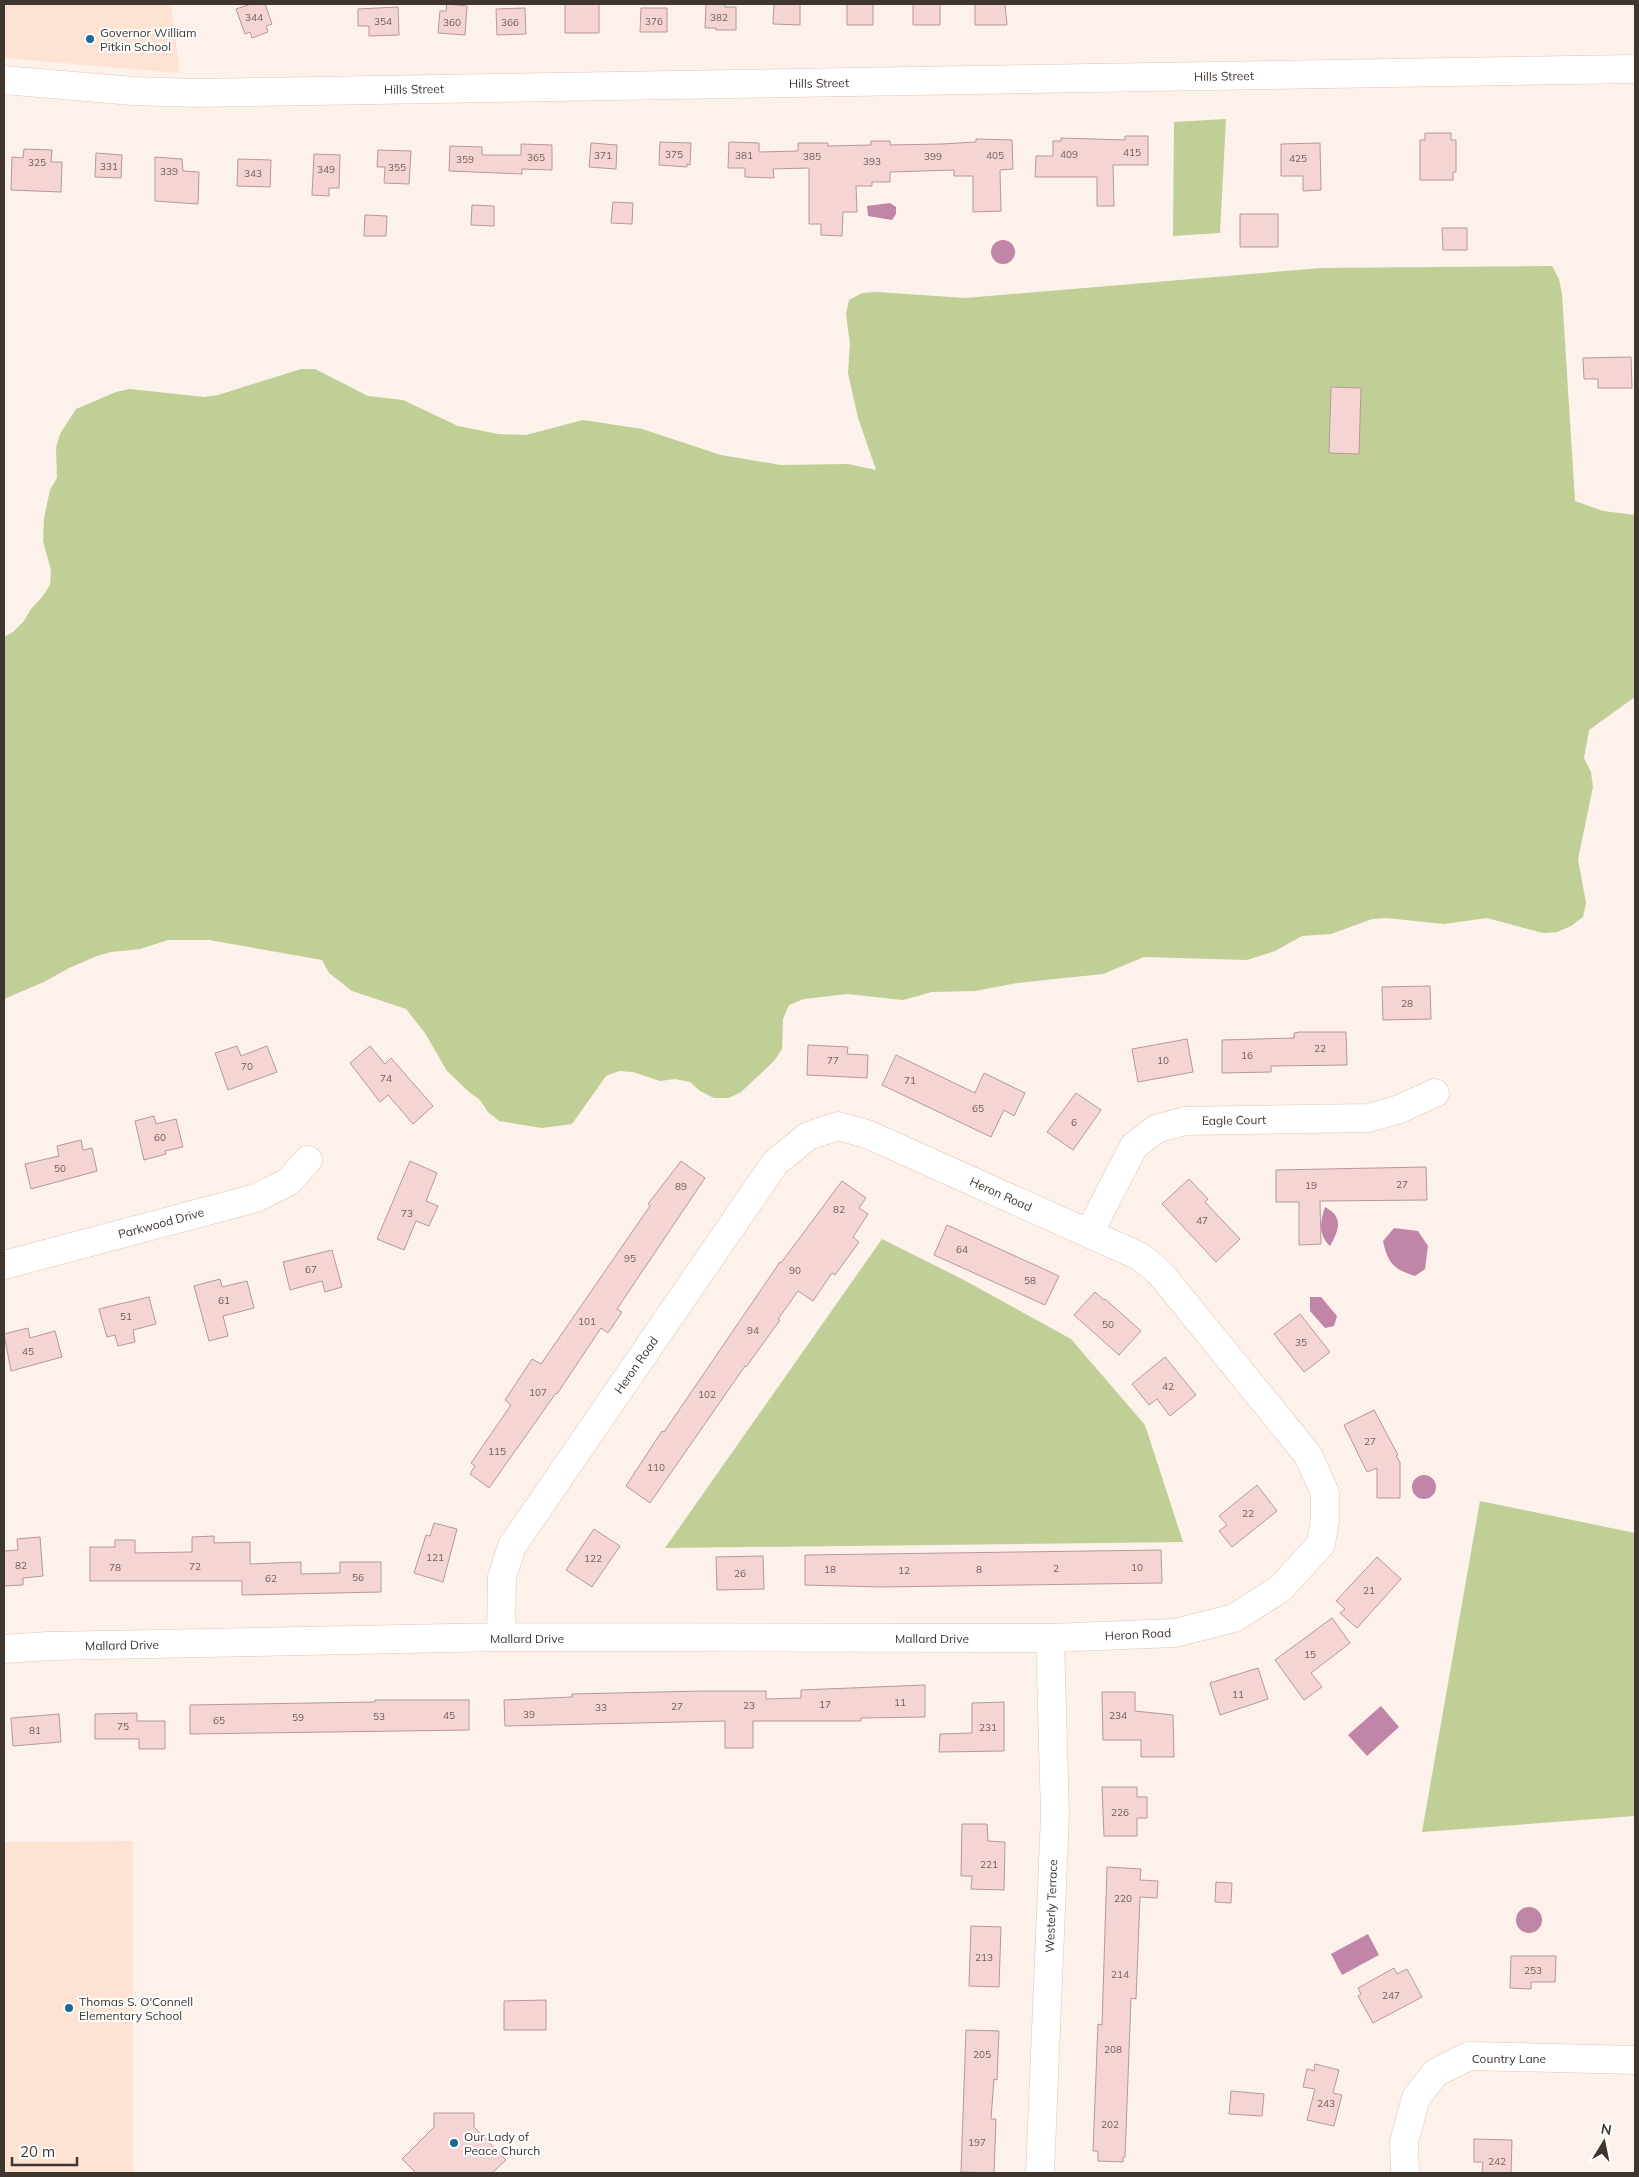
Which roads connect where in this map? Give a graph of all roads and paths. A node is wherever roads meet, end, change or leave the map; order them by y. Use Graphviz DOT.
graph roads {
  1 [pos="1635,69"];
  2 [pos="4,80"];
  3 [pos="1435,1093"];
  4 [pos="308,1160"];
  5 [pos="1089,1233"];
  6 [pos="4,1265"];
  7 [pos="502,1637"];
  8 [pos="1050,1638"];
  9 [pos="4,1649"];
  10 [pos="1635,2060"];
  11 [pos="1040,2173"];
  12 [pos="1405,2173"];
  1 -- 2 [label="street, Hills Street"];
  3 -- 5 [label="street, Eagle Court"];
  4 -- 6 [label="street, Parkwood Drive"];
  5 -- 7 [label="street, Heron Road"];
  5 -- 8 [label="street, Heron Road"];
  7 -- 8 [label="street, Mallard Drive"];
  7 -- 9 [label="street, Mallard Drive"];
  8 -- 11 [label="street, Westerly Terrace"];
  10 -- 12 [label="street, Country Lane"];
}
